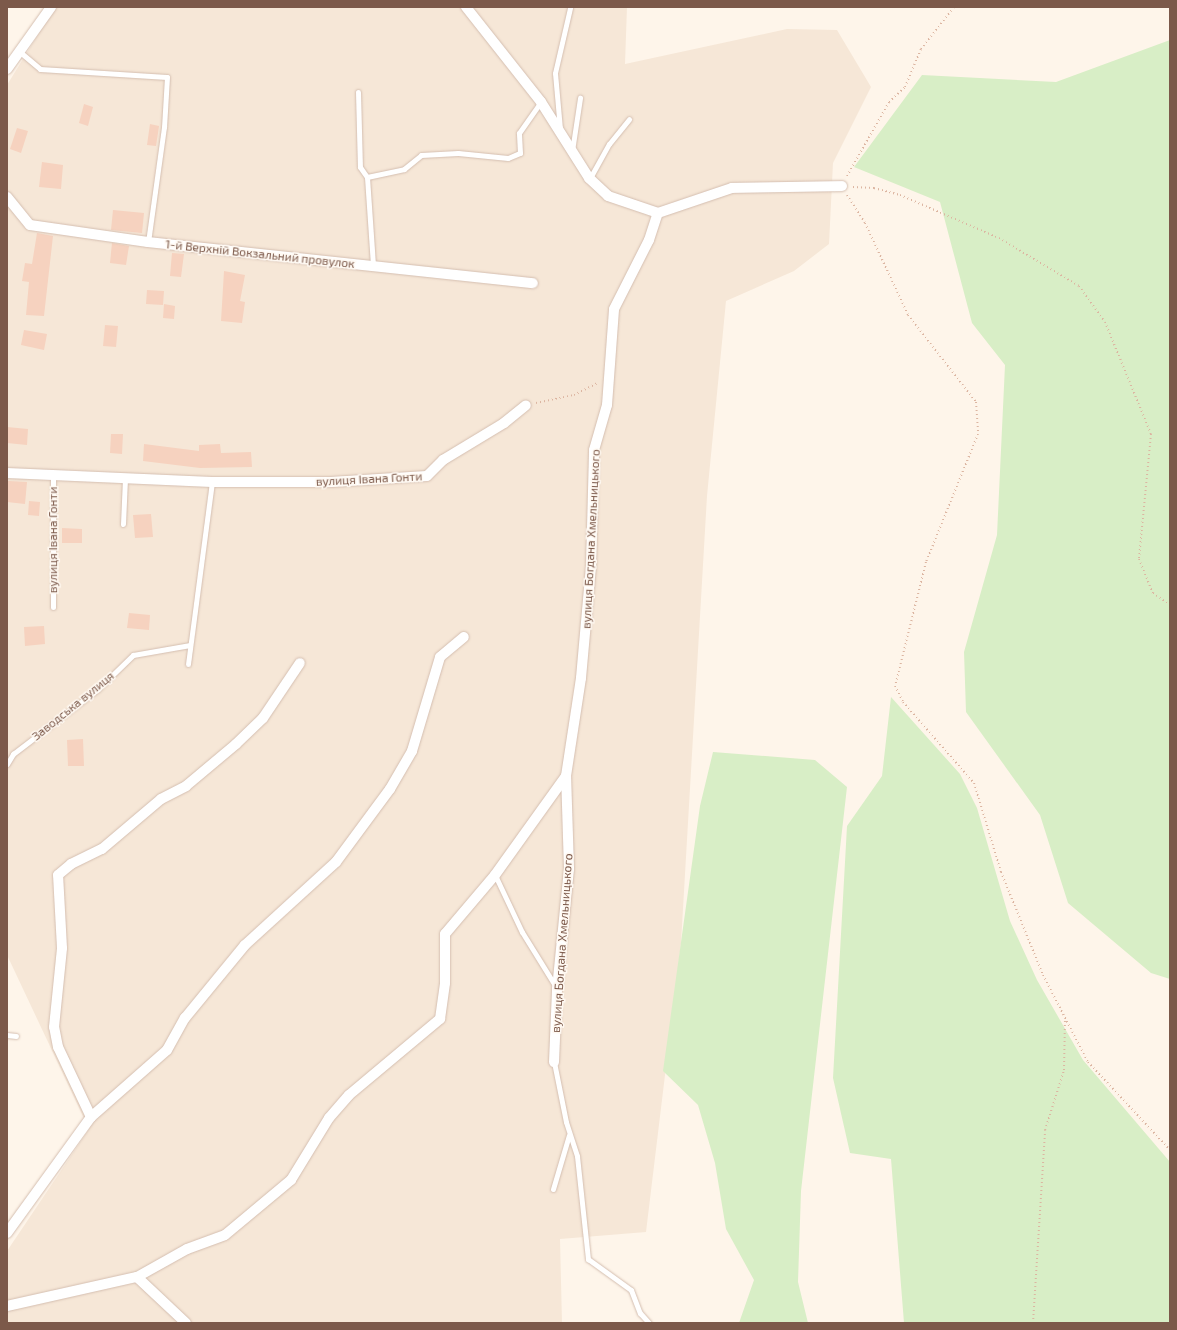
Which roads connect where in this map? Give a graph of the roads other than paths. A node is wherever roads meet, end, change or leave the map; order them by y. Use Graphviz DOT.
graph roads {
  1 [pos="51,7"];
  2 [pos="466,7"];
  3 [pos="570,8"];
  4 [pos="20,52"];
  5 [pos="7,69"];
  6 [pos="358,92"];
  7 [pos="580,98"];
  8 [pos="541,102"];
  9 [pos="629,119"];
  10 [pos="560,134"];
  11 [pos="572,153"];
  12 [pos="366,177"];
  13 [pos="589,178"];
  14 [pos="842,186"];
  15 [pos="7,197"];
  16 [pos="658,213"];
  17 [pos="148,242"];
  18 [pos="373,266"];
  19 [pos="533,283"];
  20 [pos="526,405"];
  21 [pos="7,473"];
  22 [pos="53,473"];
  23 [pos="125,477"];
  24 [pos="212,482"];
  25 [pos="123,524"];
  26 [pos="53,607"];
  27 [pos="464,637"];
  28 [pos="190,645"];
  29 [pos="300,663"];
  30 [pos="188,664"];
  31 [pos="7,764"];
  32 [pos="566,776"];
  33 [pos="495,875"];
  34 [pos="557,988"];
  35 [pos="7,1035"];
  36 [pos="16,1036"];
  37 [pos="554,1062"];
  38 [pos="91,1118"];
  39 [pos="570,1134"];
  40 [pos="553,1189"];
  41 [pos="7,1234"];
  42 [pos="137,1277"];
  43 [pos="7,1306"];
  44 [pos="186,1323"];
  45 [pos="649,1323"];
  1 -- 4 [label="street"];
  2 -- 8 [label="street"];
  3 -- 10 [label="lane"];
  4 -- 5 [label="street"];
  4 -- 17 [label="lane, 1-й Верхній Вокзальний провулок"];
  6 -- 12 [label="lane, 1-й Верхній Вокзальний провулок"];
  7 -- 11 [label="lane"];
  8 -- 10 [label="street"];
  8 -- 12 [label="lane"];
  9 -- 13 [label="lane"];
  10 -- 11 [label="street"];
  11 -- 13 [label="street"];
  12 -- 18 [label="lane, 1-й Верхній Вокзальний провулок"];
  13 -- 16 [label="street"];
  14 -- 16 [label="street"];
  15 -- 17 [label="street, 1-й Верхній Вокзальний провулок"];
  16 -- 32 [label="street, вулиця Богдана Хмельницького"];
  17 -- 18 [label="street, 1-й Верхній Вокзальний провулок"];
  18 -- 19 [label="street, 1-й Верхній Вокзальний провулок"];
  20 -- 24 [label="street, вулиця Івана Гонти"];
  21 -- 22 [label="street, вулиця Івана Гонти"];
  22 -- 23 [label="street, вулиця Івана Гонти"];
  22 -- 26 [label="lane, вулиця Івана Гонти"];
  23 -- 24 [label="street, вулиця Івана Гонти"];
  23 -- 25 [label="lane"];
  24 -- 28 [label="lane"];
  27 -- 38 [label="street"];
  28 -- 30 [label="lane"];
  28 -- 31 [label="lane, Заводська вулиця"];
  29 -- 38 [label="street"];
  32 -- 33 [label="street, вулиця Богдана Хмельницького"];
  32 -- 34 [label="street, вулиця Богдана Хмельницького"];
  33 -- 34 [label="lane"];
  33 -- 42 [label="street, вулиця Богдана Хмельницького"];
  34 -- 37 [label="street, вулиця Богдана Хмельницького"];
  35 -- 36 [label="lane"];
  37 -- 39 [label="lane"];
  38 -- 41 [label="street"];
  39 -- 40 [label="lane"];
  39 -- 45 [label="lane"];
  42 -- 43 [label="street, вулиця Богдана Хмельницького"];
  42 -- 44 [label="street"];
}
